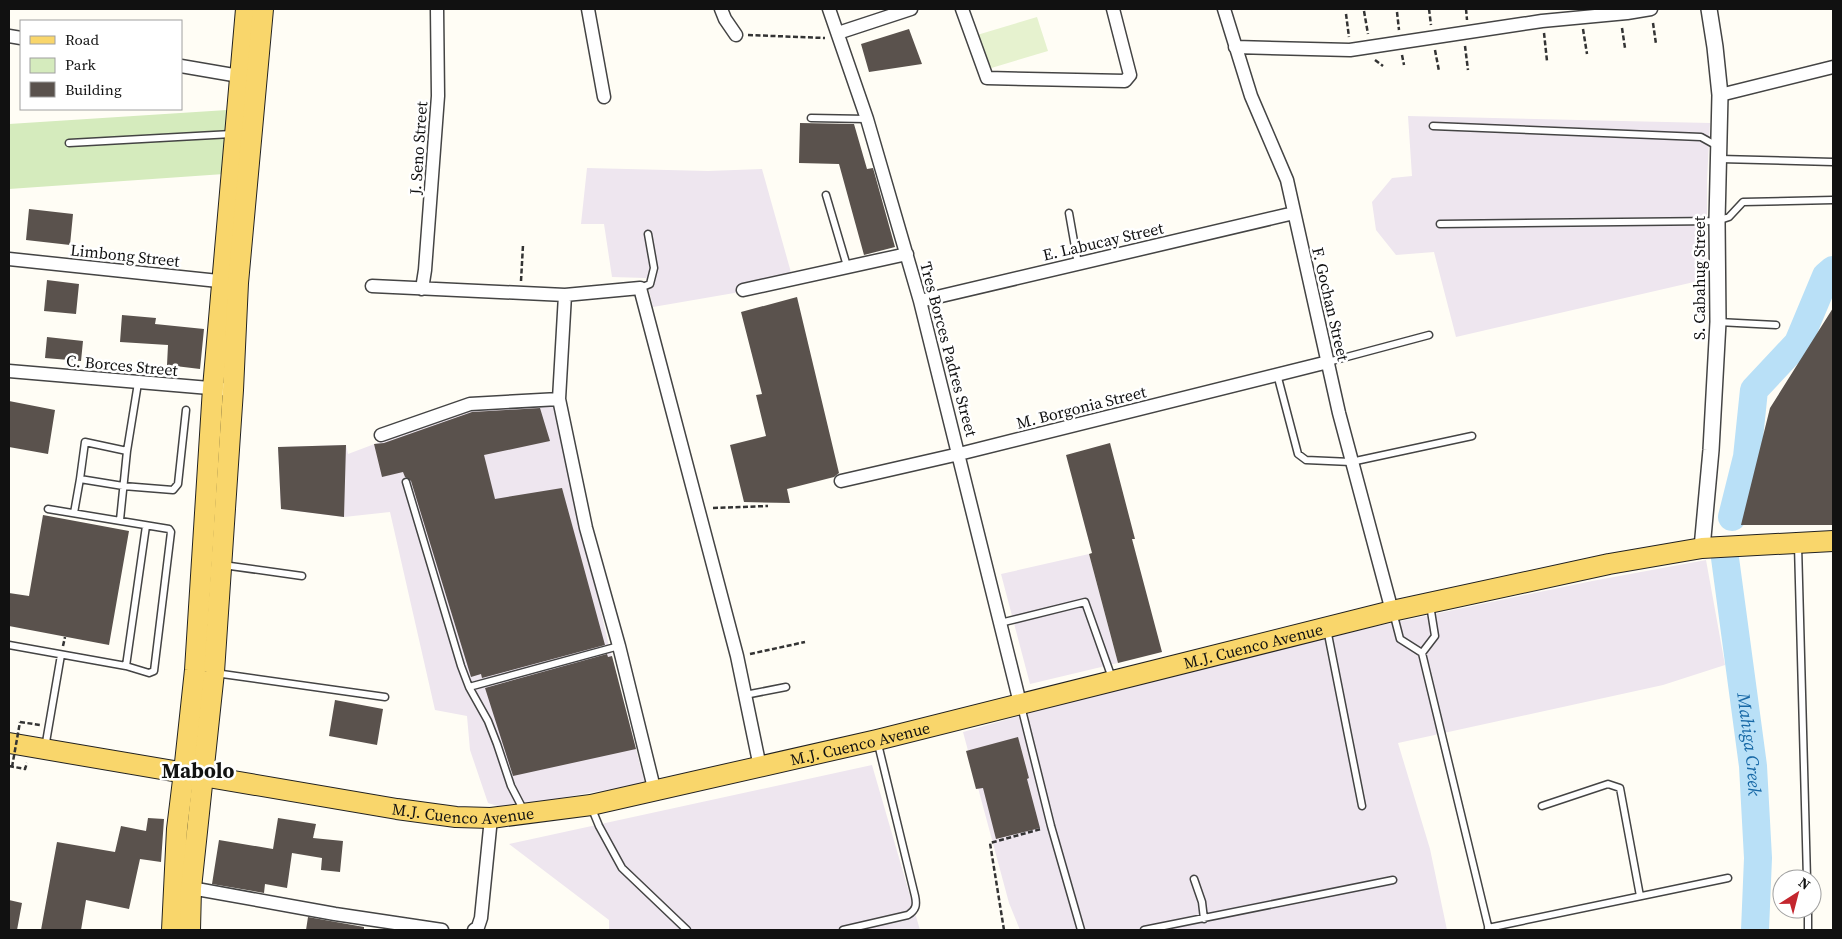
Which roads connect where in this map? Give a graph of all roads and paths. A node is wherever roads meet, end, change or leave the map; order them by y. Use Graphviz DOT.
graph roads {
  1 [pos="246,9"];
  2 [pos="263,9"];
  3 [pos="437,9"];
  4 [pos="588,9"];
  5 [pos="721,9"];
  6 [pos="829,9"];
  7 [pos="911,9"];
  8 [pos="962,9"];
  9 [pos="1113,9"];
  10 [pos="1224,9"];
  11 [pos="1651,9"];
  12 [pos="1709,9"];
  13 [pos="1346,14"];
  14 [pos="1581,18"];
  15 [pos="1542,21"];
  16 [pos="838,33"];
  17 [pos="736,35"];
  18 [pos="1656,44"];
  19 [pos="1235,47"];
  20 [pos="1350,50"];
  21 [pos="1588,54"];
  22 [pos="1547,60"];
  23 [pos="182,66"];
  24 [pos="1833,68"];
  25 [pos="249,77"];
  26 [pos="1720,95"];
  27 [pos="604,97"];
  28 [pos="811,118"];
  29 [pos="867,119"];
  30 [pos="1433,126"];
  31 [pos="236,134"];
  32 [pos="69,143"];
  33 [pos="1719,153"];
  34 [pos="1833,162"];
  35 [pos="826,195"];
  36 [pos="1833,200"];
  37 [pos="1069,213"];
  38 [pos="1294,213"];
  39 [pos="1716,221"];
  40 [pos="1440,224"];
  41 [pos="648,234"];
  42 [pos="523,245"];
  43 [pos="907,254"];
  44 [pos="9,259"];
  45 [pos="1078,264"];
  46 [pos="847,266"];
  47 [pos="230,283"];
  48 [pos="372,286"];
  49 [pos="422,288"];
  50 [pos="640,288"];
  51 [pos="743,290"];
  52 [pos="520,293"];
  53 [pos="565,295"];
  54 [pos="920,300"];
  55 [pos="1718,322"];
  56 [pos="1776,325"];
  57 [pos="1430,335"];
  58 [pos="1328,362"];
  59 [pos="9,371"];
  60 [pos="1277,374"];
  61 [pos="138,382"];
  62 [pos="213,388"];
  63 [pos="233,390"];
  64 [pos="559,399"];
  65 [pos="186,410"];
  66 [pos="381,436"];
  67 [pos="1472,436"];
  68 [pos="127,451"];
  69 [pos="959,454"];
  70 [pos="1351,462"];
  71 [pos="80,479"];
  72 [pos="841,481"];
  73 [pos="406,482"];
  74 [pos="123,486"];
  75 [pos="768,506"];
  76 [pos="699,508"];
  77 [pos="48,509"];
  78 [pos="74,513"];
  79 [pos="120,520"];
  80 [pos="146,526"];
  81 [pos="1833,541"];
  82 [pos="1798,543"];
  83 [pos="1709,548"];
  84 [pos="222,565"];
  85 [pos="302,576"];
  86 [pos="1429,603"];
  87 [pos="1392,611"];
  88 [pos="1000,623"];
  89 [pos="1327,628"];
  90 [pos="805,642"];
  91 [pos="9,645"];
  92 [pos="619,646"];
  93 [pos="61,654"];
  94 [pos="1422,654"];
  95 [pos="737,656"];
  96 [pos="126,666"];
  97 [pos="214,672"];
  98 [pos="1113,682"];
  99 [pos="786,686"];
  100 [pos="469,688"];
  101 [pos="744,695"];
  102 [pos="385,697"];
  103 [pos="1020,703"];
  104 [pos="36,725"];
  105 [pos="877,740"];
  106 [pos="9,743"];
  107 [pos="45,749"];
  108 [pos="10,766"];
  109 [pos="760,767"];
  110 [pos="26,769"];
  111 [pos="184,772"];
  112 [pos="204,776"];
  113 [pos="655,792"];
  114 [pos="591,805"];
  115 [pos="1362,806"];
  116 [pos="1542,806"];
  117 [pos="526,814"];
  118 [pos="491,818"];
  119 [pos="1051,826"];
  120 [pos="1807,869"];
  121 [pos="1728,878"];
  122 [pos="1194,879"];
  123 [pos="1393,880"];
  124 [pos="192,888"];
  125 [pos="1640,896"];
  126 [pos="1204,919"];
  127 [pos="1489,929"];
  128 [pos="172,930"];
  129 [pos="190,930"];
  130 [pos="442,930"];
  131 [pos="474,930"];
  132 [pos="687,930"];
  133 [pos="843,930"];
  134 [pos="1004,930"];
  135 [pos="1081,930"];
  136 [pos="1144,930"];
  1 -- 25 [label="main road"];
  2 -- 25 [label="main road"];
  3 -- 49 [label="street, J. Seno Street"];
  4 -- 27 [label="street"];
  5 -- 17 [label="street"];
  6 -- 16 [label="street, Tres Borces Padres Street"];
  7 -- 16 [label="street"];
  8 -- 9 [label="street"];
  10 -- 19 [label="street, F. Gochan Street"];
  11 -- 14 [label="street"];
  11 -- 18 [label="path"];
  12 -- 26 [label="street, S. Cabahug Street"];
  13 -- 20 [label="path"];
  14 -- 15 [label="street"];
  14 -- 21 [label="path"];
  15 -- 20 [label="street"];
  15 -- 22 [label="path"];
  16 -- 17 [label="path"];
  16 -- 29 [label="street, Tres Borces Padres Street"];
  19 -- 20 [label="street"];
  19 -- 38 [label="street, F. Gochan Street"];
  23 -- 25 [label="street"];
  24 -- 26 [label="street"];
  25 -- 31 [label="main road"];
  25 -- 47 [label="main road"];
  26 -- 33 [label="street, S. Cabahug Street"];
  28 -- 29 [label="lane"];
  29 -- 43 [label="street, Tres Borces Padres Street"];
  30 -- 33 [label="lane"];
  31 -- 32 [label="lane"];
  31 -- 47 [label="main road"];
  33 -- 34 [label="lane"];
  33 -- 39 [label="street, S. Cabahug Street"];
  35 -- 46 [label="lane"];
  36 -- 39 [label="lane"];
  37 -- 45 [label="lane"];
  38 -- 45 [label="street, E. Labucay Street"];
  38 -- 58 [label="street, F. Gochan Street"];
  39 -- 40 [label="lane"];
  39 -- 55 [label="street, S. Cabahug Street"];
  41 -- 50 [label="lane"];
  42 -- 52 [label="path"];
  43 -- 46 [label="street"];
  43 -- 54 [label="street, Tres Borces Padres Street"];
  44 -- 47 [label="street, Limbong Street"];
  45 -- 54 [label="street, E. Labucay Street"];
  46 -- 51 [label="street"];
  47 -- 62 [label="main road"];
  47 -- 63 [label="main road"];
  48 -- 49 [label="street"];
  49 -- 52 [label="street"];
  50 -- 53 [label="street"];
  50 -- 76 [label="street"];
  52 -- 53 [label="street"];
  53 -- 64 [label="street"];
  54 -- 69 [label="street, Tres Borces Padres Street"];
  55 -- 56 [label="lane"];
  55 -- 83 [label="street, S. Cabahug Street"];
  57 -- 58 [label="lane"];
  58 -- 60 [label="street, M. Borgonia Street"];
  58 -- 70 [label="street, F. Gochan Street"];
  59 -- 61 [label="street, C. Borces Street"];
  60 -- 69 [label="street, M. Borgonia Street"];
  60 -- 70 [label="lane"];
  61 -- 62 [label="street, C. Borces Street"];
  61 -- 68 [label="lane"];
  62 -- 63 [label="street, C. Borces Street"];
  62 -- 111 [label="main road"];
  63 -- 84 [label="main road"];
  64 -- 66 [label="street"];
  64 -- 92 [label="street"];
  65 -- 74 [label="lane"];
  67 -- 70 [label="lane"];
  68 -- 71 [label="lane"];
  68 -- 74 [label="lane"];
  69 -- 72 [label="street, M. Borgonia Street"];
  69 -- 88 [label="street, Tres Borces Padres Street"];
  70 -- 87 [label="street, F. Gochan Street"];
  71 -- 74 [label="lane"];
  71 -- 78 [label="lane"];
  73 -- 100 [label="lane"];
  74 -- 79 [label="lane"];
  75 -- 76 [label="path"];
  76 -- 95 [label="street"];
  77 -- 78 [label="lane"];
  78 -- 79 [label="lane"];
  79 -- 80 [label="lane"];
  80 -- 96 [label="lane"];
  80 -- 96 [label="lane"];
  81 -- 82 [label="main road, M.J. Cuenco Avenue"];
  82 -- 83 [label="main road, M.J. Cuenco Avenue"];
  82 -- 120 [label="lane"];
  83 -- 86 [label="main road, M.J. Cuenco Avenue"];
  84 -- 85 [label="lane"];
  84 -- 97 [label="main road"];
  86 -- 87 [label="main road, M.J. Cuenco Avenue"];
  86 -- 94 [label="lane"];
  87 -- 89 [label="main road, M.J. Cuenco Avenue"];
  87 -- 94 [label="lane"];
  88 -- 98 [label="lane"];
  88 -- 103 [label="street, Tres Borces Padres Street"];
  89 -- 98 [label="main road, M.J. Cuenco Avenue"];
  89 -- 115 [label="lane"];
  90 -- 95 [label="path"];
  91 -- 93 [label="lane"];
  92 -- 100 [label="lane"];
  92 -- 113 [label="street"];
  93 -- 96 [label="lane"];
  93 -- 107 [label="lane"];
  94 -- 127 [label="lane"];
  95 -- 101 [label="street"];
  97 -- 102 [label="lane"];
  97 -- 112 [label="main road"];
  98 -- 103 [label="main road, M.J. Cuenco Avenue"];
  99 -- 101 [label="lane"];
  100 -- 117 [label="lane"];
  101 -- 109 [label="street"];
  103 -- 105 [label="main road, M.J. Cuenco Avenue"];
  103 -- 119 [label="lane"];
  104 -- 108 [label="path, bridge"];
  105 -- 109 [label="main road, M.J. Cuenco Avenue"];
  105 -- 133 [label="lane"];
  106 -- 107 [label="main road, M.J. Cuenco Avenue"];
  107 -- 111 [label="main road, M.J. Cuenco Avenue"];
  108 -- 110 [label="path"];
  109 -- 113 [label="main road, M.J. Cuenco Avenue"];
  111 -- 112 [label="main road, M.J. Cuenco Avenue"];
  111 -- 128 [label="main road"];
  112 -- 118 [label="main road, M.J. Cuenco Avenue"];
  112 -- 124 [label="main road"];
  113 -- 114 [label="main road, M.J. Cuenco Avenue"];
  114 -- 117 [label="main road, M.J. Cuenco Avenue"];
  114 -- 132 [label="lane"];
  116 -- 125 [label="lane"];
  117 -- 118 [label="main road, M.J. Cuenco Avenue"];
  118 -- 131 [label="street"];
  119 -- 134 [label="path"];
  119 -- 135 [label="lane"];
  121 -- 125 [label="lane"];
  122 -- 126 [label="lane"];
  123 -- 126 [label="lane"];
  124 -- 129 [label="main road"];
  124 -- 130 [label="street"];
  125 -- 127 [label="lane"];
  126 -- 136 [label="lane"];
}
